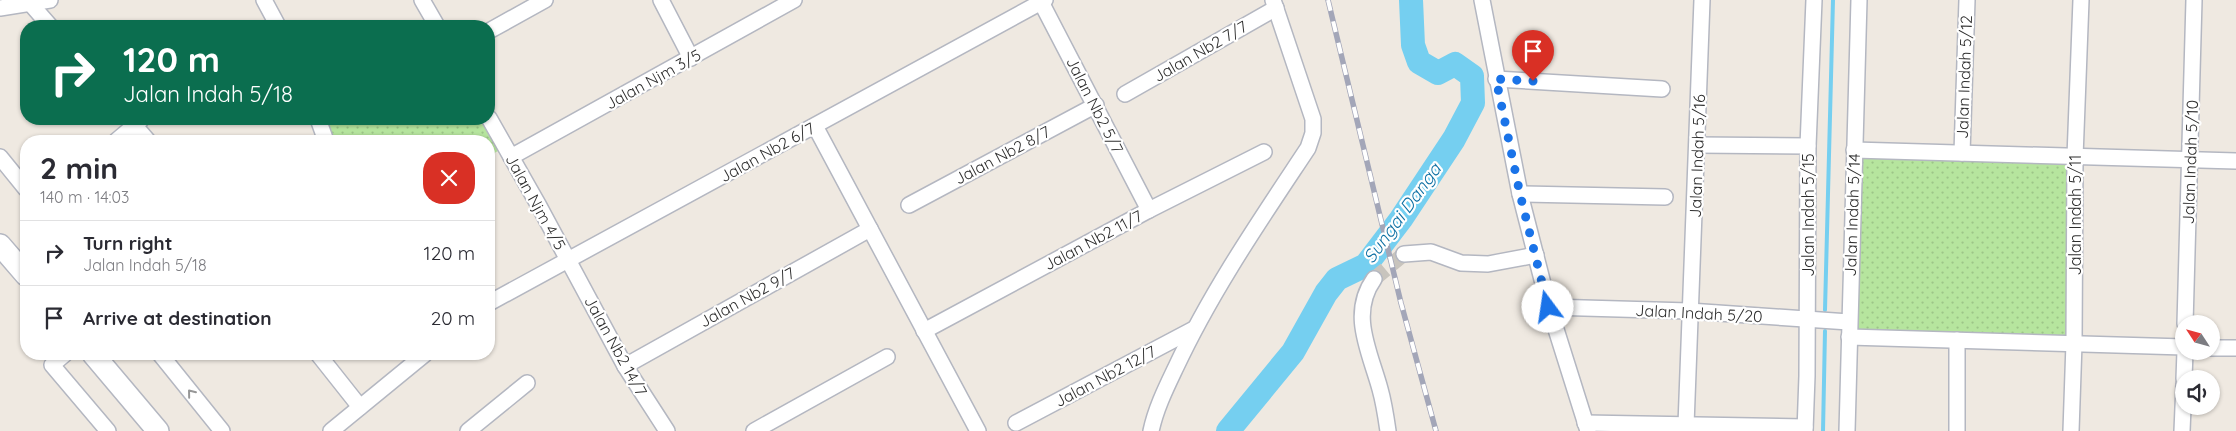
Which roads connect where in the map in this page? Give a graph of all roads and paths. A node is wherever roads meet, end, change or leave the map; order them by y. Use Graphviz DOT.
graph roads {
  1 [pos="49,0"];
  2 [pos="264,0"];
  3 [pos="422,0"];
  4 [pos="545,0"];
  5 [pos="661,0"];
  6 [pos="794,0"];
  7 [pos="1482,0"];
  8 [pos="1702,0"];
  9 [pos="1814,0"];
  10 [pos="1858,0"];
  11 [pos="1967,0"];
  12 [pos="2081,0"];
  13 [pos="2194,0"];
  14 [pos="1042,1"];
  15 [pos="30,3"];
  16 [pos="1275,4"];
  17 [pos="0,8"];
  18 [pos="45,20"];
  19 [pos="272,20"];
  20 [pos="434,20"];
  21 [pos="495,28"];
  22 [pos="691,58"];
  23 [pos="1496,79"];
  24 [pos="1662,89"];
  25 [pos="1125,94"];
  26 [pos="1096,105"];
  27 [pos="131,125"];
  28 [pos="493,125"];
  29 [pos="815,126"];
  30 [pos="122,135"];
  31 [pos="1697,145"];
  32 [pos="1808,146"];
  33 [pos="1854,150"];
  34 [pos="1264,152"];
  35 [pos="1962,154"];
  36 [pos="2075,156"];
  37 [pos="0,157"];
  38 [pos="511,157"];
  39 [pos="2190,160"];
  40 [pos="2236,161"];
  41 [pos="20,182"];
  42 [pos="1520,194"];
  43 [pos="1665,197"];
  44 [pos="909,205"];
  45 [pos="1149,210"];
  46 [pos="870,229"];
  47 [pos="0,245"];
  48 [pos="1404,254"];
  49 [pos="1536,255"];
  50 [pos="568,260"];
  51 [pos="20,269"];
  52 [pos="1374,279"];
  53 [pos="495,300"];
  54 [pos="1548,307"];
  55 [pos="1689,311"];
  56 [pos="2186,315"];
  57 [pos="1808,320"];
  58 [pos="1194,328"];
  59 [pos="1849,329"];
  60 [pos="924,331"];
  61 [pos="1958,340"];
  62 [pos="2074,343"];
  63 [pos="2175,347"];
  64 [pos="2220,348"];
  65 [pos="2236,348"];
  66 [pos="887,357"];
  67 [pos="58,360"];
  68 [pos="98,360"];
  69 [pos="165,360"];
  70 [pos="323,360"];
  71 [pos="418,360"];
  72 [pos="625,366"];
  73 [pos="527,383"];
  74 [pos="360,407"];
  75 [pos="2183,415"];
  76 [pos="1016,422"];
  77 [pos="1686,425"];
  78 [pos="1586,427"];
  79 [pos="1721,428"];
  80 [pos="1805,429"];
  81 [pos="108,431"];
  82 [pos="158,431"];
  83 [pos="222,431"];
  84 [pos="331,431"];
  85 [pos="468,431"];
  86 [pos="667,431"];
  87 [pos="754,431"];
  88 [pos="978,431"];
  89 [pos="1151,431"];
  90 [pos="1388,431"];
  91 [pos="1847,431"];
  92 [pos="1956,431"];
  93 [pos="2070,431"];
  94 [pos="2182,431"];
  1 -- 15 [label="street"];
  2 -- 19 [label="street"];
  3 -- 20 [label="street"];
  4 -- 21 [label="street"];
  5 -- 22 [label="street"];
  6 -- 22 [label="street, Jalan Njm 3/5"];
  7 -- 23 [label="street"];
  8 -- 31 [label="street, Jalan Indah 5/16"];
  9 -- 32 [label="street, Jalan Indah 5/15"];
  10 -- 33 [label="street, Jalan Indah 5/14"];
  11 -- 35 [label="street, Jalan Indah 5/12"];
  12 -- 36 [label="street, Jalan Indah 5/11"];
  13 -- 39 [label="street, Jalan Indah 5/10"];
  14 -- 26 [label="street, Jalan Nb2 5/7"];
  14 -- 29 [label="street, Jalan Nb2 6/7"];
  15 -- 17 [label="street"];
  15 -- 18 [label="street"];
  16 -- 25 [label="street, Jalan Nb2 7/7"];
  16 -- 58 [label="street"];
  22 -- 38 [label="street, Jalan Njm 3/5"];
  23 -- 24 [label="street"];
  23 -- 42 [label="street"];
  26 -- 44 [label="street, Jalan Nb2 8/7"];
  26 -- 45 [label="street, Jalan Nb2 5/7"];
  27 -- 30 [label="street"];
  28 -- 38 [label="street, Jalan Njm 4/5"];
  29 -- 46 [label="street"];
  29 -- 50 [label="street, Jalan Nb2 6/7"];
  31 -- 32 [label="street"];
  31 -- 55 [label="street, Jalan Indah 5/16"];
  32 -- 57 [label="street, Jalan Indah 5/15"];
  33 -- 35 [label="street"];
  33 -- 59 [label="street, Jalan Indah 5/14"];
  34 -- 45 [label="street, Jalan Nb2 11/7"];
  35 -- 36 [label="street"];
  36 -- 39 [label="street"];
  36 -- 62 [label="street, Jalan Indah 5/11"];
  37 -- 41 [label="street"];
  38 -- 50 [label="street, Jalan Njm 4/5"];
  39 -- 40 [label="street"];
  39 -- 56 [label="street, Jalan Indah 5/10"];
  42 -- 43 [label="street"];
  42 -- 49 [label="street"];
  45 -- 60 [label="street, Jalan Nb2 11/7"];
  46 -- 60 [label="street"];
  46 -- 72 [label="street, Jalan Nb2 9/7"];
  47 -- 51 [label="street"];
  48 -- 49 [label="street"];
  49 -- 54 [label="street"];
  50 -- 53 [label="street, Jalan Nb2 6/7"];
  50 -- 72 [label="street, Jalan Nb2 14/7"];
  52 -- 90 [label="street"];
  54 -- 55 [label="street, Jalan Indah 5/20"];
  54 -- 78 [label="street"];
  55 -- 57 [label="street, Jalan Indah 5/20"];
  55 -- 77 [label="street, Jalan Indah 5/16"];
  57 -- 59 [label="street, Jalan Indah 5/20"];
  57 -- 80 [label="street, Jalan Indah 5/15"];
  58 -- 76 [label="street, Jalan Nb2 12/7"];
  58 -- 89 [label="street"];
  59 -- 61 [label="street, Jalan Indah 5/20"];
  59 -- 91 [label="street, Jalan Indah 5/14"];
  60 -- 88 [label="street"];
  61 -- 62 [label="street, Jalan Indah 5/20"];
  61 -- 92 [label="street"];
  62 -- 63 [label="street, Jalan Indah 5/20"];
  62 -- 93 [label="street, Jalan Indah 5/11"];
  64 -- 65 [label="street"];
  66 -- 87 [label="street"];
  67 -- 81 [label="street"];
  68 -- 82 [label="street"];
  83 -- 69 [label="street, one-way"];
  70 -- 74 [label="street"];
  71 -- 74 [label="street"];
  72 -- 86 [label="street, Jalan Nb2 14/7"];
  73 -- 85 [label="street"];
  74 -- 84 [label="street"];
  75 -- 94 [label="street"];
  77 -- 78 [label="street"];
  77 -- 79 [label="street"];
  79 -- 80 [label="street"];
}
